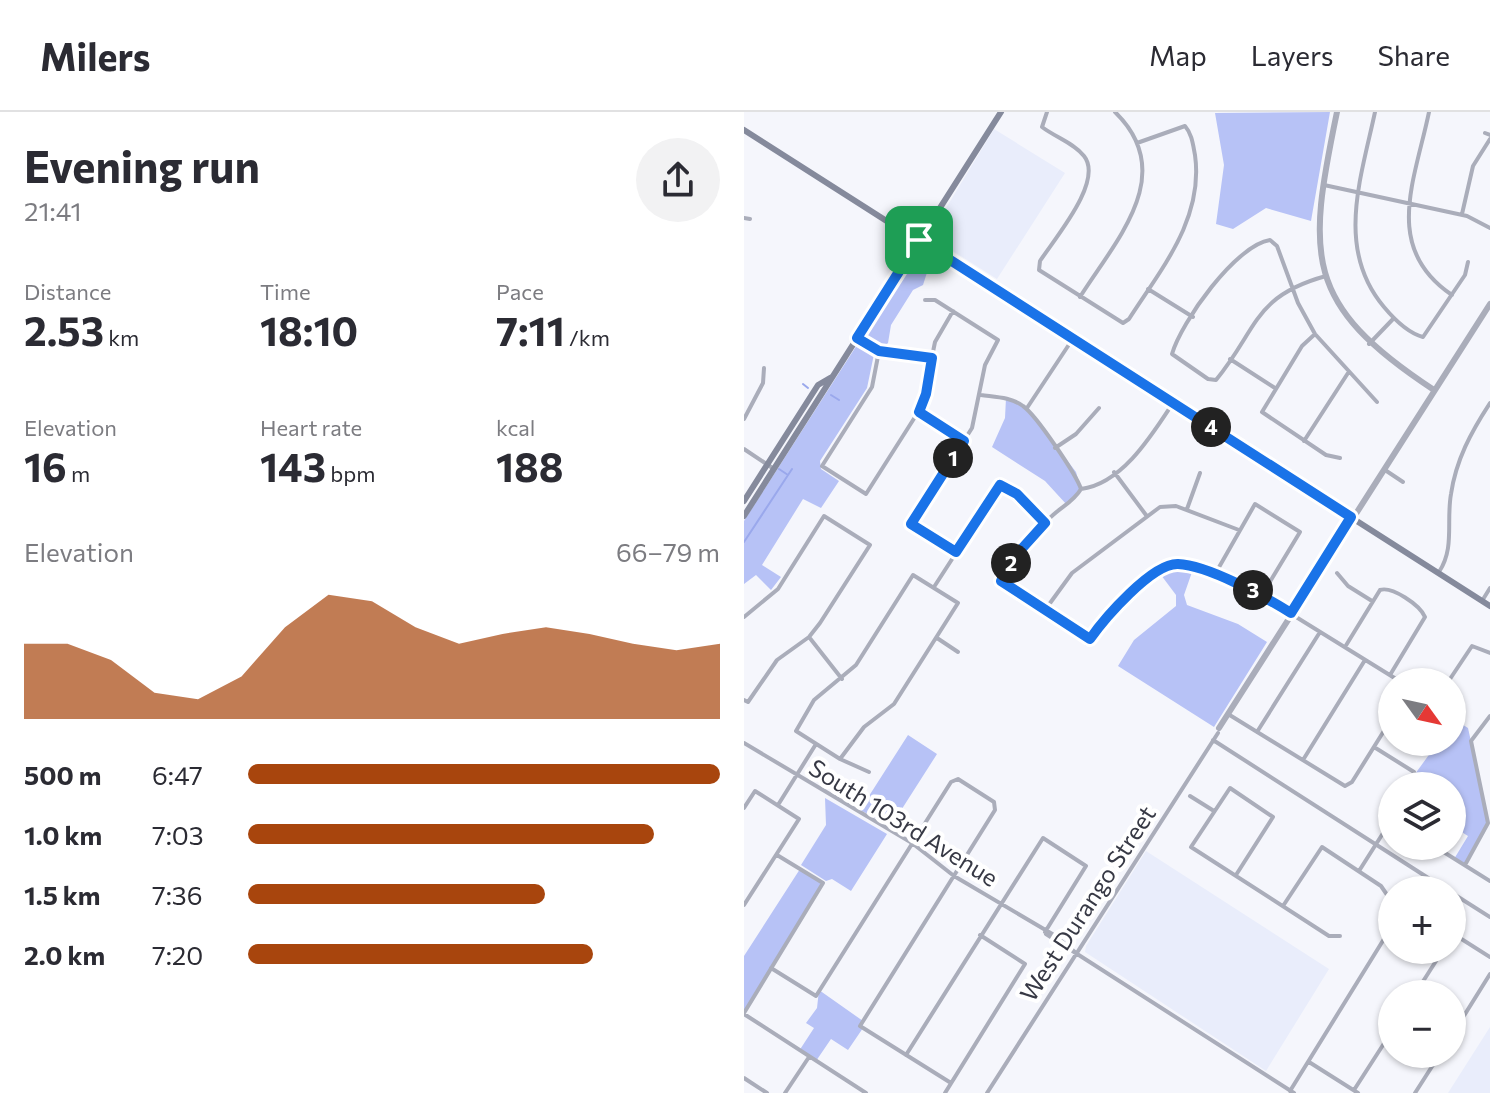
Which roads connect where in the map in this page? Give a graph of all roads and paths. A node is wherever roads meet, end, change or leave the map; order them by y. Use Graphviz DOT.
graph roads {
  1 [pos="1047,112"];
  2 [pos="1115,112"];
  3 [pos="1337,112"];
  4 [pos="1375,112"];
  5 [pos="1429,112"];
  6 [pos="996,113"];
  7 [pos="745,133"];
  8 [pos="1488,136"];
  9 [pos="1137,143"];
  10 [pos="1322,185"];
  11 [pos="1358,192"];
  12 [pos="1410,203"];
  13 [pos="1462,214"];
  14 [pos="1490,228"];
  15 [pos="919,240"];
  16 [pos="1468,262"];
  17 [pos="1326,276"];
  18 [pos="1292,288"];
  19 [pos="1148,289"];
  20 [pos="1452,295"];
  21 [pos="1080,297"];
  22 [pos="925,300"];
  23 [pos="1489,308"];
  24 [pos="953,311"];
  25 [pos="1193,317"];
  26 [pos="1394,318"];
  27 [pos="1315,334"];
  28 [pos="857,338"];
  29 [pos="1073,339"];
  30 [pos="1369,344"];
  31 [pos="879,351"];
  32 [pos="932,358"];
  33 [pos="1230,359"];
  34 [pos="764,368"];
  35 [pos="1348,373"];
  36 [pos="1275,388"];
  37 [pos="1434,390"];
  38 [pos="981,395"];
  39 [pos="1377,402"];
  40 [pos="1173,403"];
  41 [pos="1490,403"];
  42 [pos="1027,408"];
  43 [pos="1099,408"];
  44 [pos="919,412"];
  45 [pos="744,419"];
  46 [pos="964,441"];
  47 [pos="1304,441"];
  48 [pos="1055,448"];
  49 [pos="744,449"];
  50 [pos="1340,458"];
  51 [pos="771,466"];
  52 [pos="1383,469"];
  53 [pos="1114,472"];
  54 [pos="1200,473"];
  55 [pos="1403,482"];
  56 [pos="1081,489"];
  57 [pos="744,501"];
  58 [pos="1187,509"];
  59 [pos="1146,515"];
  60 [pos="744,516"];
  61 [pos="1351,517"];
  62 [pos="1045,523"];
  63 [pos="1239,530"];
  64 [pos="956,552"];
  65 [pos="1337,573"];
  66 [pos="1438,573"];
  67 [pos="1214,576"];
  68 [pos="934,587"];
  69 [pos="1490,588"];
  70 [pos="1262,595"];
  71 [pos="1482,601"];
  72 [pos="1373,602"];
  73 [pos="1490,606"];
  74 [pos="1045,610"];
  75 [pos="1291,613"];
  76 [pos="744,617"];
  77 [pos="1320,632"];
  78 [pos="809,637"];
  79 [pos="937,638"];
  80 [pos="1345,647"];
  81 [pos="958,652"];
  82 [pos="1490,653"];
  83 [pos="1365,660"];
  84 [pos="1378,668"];
  85 [pos="1394,668"];
  86 [pos="1458,668"];
  87 [pos="842,679"];
  88 [pos="746,701"];
  89 [pos="1228,714"];
  90 [pos="1490,716"];
  91 [pos="1218,730"];
  92 [pos="1257,732"];
  93 [pos="1213,740"];
  94 [pos="1378,741"];
  95 [pos="744,743"];
  96 [pos="816,744"];
  97 [pos="1374,747"];
  98 [pos="840,759"];
  99 [pos="1302,760"];
  100 [pos="869,772"];
  101 [pos="1410,772"];
  102 [pos="796,775"];
  103 [pos="1486,786"];
  104 [pos="1190,796"];
  105 [pos="778,805"];
  106 [pos="744,808"];
  107 [pos="1214,811"];
  108 [pos="1378,841"];
  109 [pos="912,843"];
  110 [pos="1376,844"];
  111 [pos="777,855"];
  112 [pos="1457,860"];
  113 [pos="1465,865"];
  114 [pos="1359,872"];
  115 [pos="1236,875"];
  116 [pos="954,876"];
  117 [pos="1425,876"];
  118 [pos="1490,881"];
  119 [pos="1378,884"];
  120 [pos="1466,902"];
  121 [pos="1000,904"];
  122 [pos="744,905"];
  123 [pos="1283,906"];
  124 [pos="1490,917"];
  125 [pos="1045,932"];
  126 [pos="980,935"];
  127 [pos="1340,936"];
  128 [pos="1466,942"];
  129 [pos="1378,949"];
  130 [pos="1075,952"];
  131 [pos="1490,957"];
  132 [pos="771,968"];
  133 [pos="1490,974"];
  134 [pos="744,1013"];
  135 [pos="1466,1013"];
  136 [pos="906,1055"];
  137 [pos="1378,1055"];
  138 [pos="809,1057"];
  139 [pos="1309,1062"];
  140 [pos="1431,1068"];
  141 [pos="744,1078"];
  142 [pos="951,1083"];
  143 [pos="758,1087"];
  144 [pos="1292,1092"];
  145 [pos="1356,1092"];
  146 [pos="754,1093"];
  147 [pos="767,1093"];
  148 [pos="785,1093"];
  149 [pos="866,1093"];
  150 [pos="945,1093"];
  151 [pos="987,1093"];
  152 [pos="1415,1093"];
  1 -- 21 [label="street"];
  2 -- 9 [label="street"];
  3 -- 10 [label="street"];
  4 -- 11 [label="street"];
  5 -- 12 [label="street"];
  6 -- 15 [label="main road"];
  7 -- 15 [label="main road"];
  8 -- 13 [label="street"];
  9 -- 19 [label="street"];
  9 -- 21 [label="street"];
  10 -- 11 [label="street"];
  10 -- 17 [label="street"];
  11 -- 12 [label="street"];
  11 -- 26 [label="street"];
  12 -- 13 [label="street"];
  12 -- 20 [label="street"];
  13 -- 14 [label="street"];
  15 -- 28 [label="main road"];
  15 -- 29 [label="main road"];
  16 -- 20 [label="street"];
  17 -- 18 [label="street"];
  17 -- 30 [label="street"];
  18 -- 25 [label="street"];
  18 -- 27 [label="street"];
  18 -- 33 [label="street"];
  19 -- 21 [label="street"];
  19 -- 25 [label="street"];
  20 -- 26 [label="street"];
  22 -- 24 [label="street"];
  23 -- 37 [label="street"];
  24 -- 32 [label="street"];
  24 -- 38 [label="street"];
  25 -- 33 [label="street"];
  26 -- 30 [label="street"];
  27 -- 35 [label="street"];
  27 -- 36 [label="street"];
  28 -- 31 [label="street"];
  28 -- 51 [label="main road"];
  29 -- 40 [label="main road"];
  29 -- 42 [label="street"];
  30 -- 37 [label="street"];
  31 -- 32 [label="street"];
  31 -- 44 [label="street"];
  32 -- 44 [label="street"];
  33 -- 36 [label="street"];
  34 -- 45 [label="street"];
  35 -- 39 [label="street"];
  35 -- 47 [label="street"];
  36 -- 47 [label="street"];
  37 -- 52 [label="street"];
  38 -- 42 [label="street"];
  38 -- 46 [label="street"];
  40 -- 53 [label="street"];
  40 -- 61 [label="main road"];
  41 -- 66 [label="street"];
  42 -- 48 [label="street"];
  43 -- 48 [label="street"];
  44 -- 46 [label="street"];
  46 -- 64 [label="street"];
  47 -- 50 [label="street"];
  48 -- 56 [label="street"];
  49 -- 51 [label="street"];
  51 -- 57 [label="main road"];
  51 -- 60 [label="main road"];
  52 -- 55 [label="street"];
  52 -- 61 [label="street, West Durango Street"];
  53 -- 56 [label="street"];
  53 -- 59 [label="street"];
  54 -- 58 [label="street"];
  56 -- 62 [label="street"];
  58 -- 59 [label="street"];
  58 -- 63 [label="street"];
  59 -- 74 [label="street"];
  61 -- 66 [label="main road"];
  61 -- 75 [label="street, West Durango Street"];
  62 -- 64 [label="street"];
  62 -- 74 [label="street"];
  63 -- 67 [label="street"];
  63 -- 70 [label="street"];
  64 -- 68 [label="street"];
  65 -- 72 [label="street"];
  66 -- 71 [label="main road"];
  67 -- 70 [label="street"];
  67 -- 74 [label="street"];
  68 -- 79 [label="street"];
  68 -- 87 [label="street"];
  69 -- 71 [label="street"];
  70 -- 75 [label="street"];
  71 -- 73 [label="main road"];
  72 -- 80 [label="street"];
  72 -- 85 [label="street"];
  75 -- 77 [label="street"];
  75 -- 89 [label="street, West Durango Street"];
  76 -- 78 [label="street"];
  77 -- 80 [label="street"];
  77 -- 92 [label="street"];
  78 -- 87 [label="street"];
  78 -- 88 [label="street"];
  79 -- 81 [label="street"];
  79 -- 98 [label="street"];
  80 -- 83 [label="street"];
  82 -- 86 [label="street"];
  83 -- 84 [label="street"];
  83 -- 99 [label="street"];
  87 -- 96 [label="street"];
  89 -- 91 [label="street, West Durango Street"];
  89 -- 92 [label="street"];
  90 -- 103 [label="street"];
  91 -- 93 [label="street, West Durango Street"];
  92 -- 99 [label="street"];
  93 -- 110 [label="street"];
  93 -- 130 [label="street, West Durango Street"];
  94 -- 97 [label="street"];
  95 -- 102 [label="street, South 103rd Avenue"];
  96 -- 98 [label="street"];
  96 -- 102 [label="street"];
  97 -- 99 [label="street"];
  97 -- 101 [label="street"];
  98 -- 100 [label="street"];
  102 -- 105 [label="street"];
  102 -- 109 [label="street, South 103rd Avenue"];
  103 -- 113 [label="street"];
  104 -- 107 [label="street"];
  105 -- 106 [label="street"];
  105 -- 111 [label="street"];
  107 -- 115 [label="street"];
  107 -- 115 [label="street"];
  108 -- 110 [label="street"];
  109 -- 116 [label="street, South 103rd Avenue"];
  109 -- 116 [label="street"];
  109 -- 132 [label="street"];
  110 -- 114 [label="street"];
  110 -- 117 [label="street"];
  111 -- 122 [label="street"];
  111 -- 132 [label="street"];
  112 -- 113 [label="street"];
  113 -- 118 [label="street"];
  114 -- 119 [label="street"];
  114 -- 123 [label="street"];
  115 -- 123 [label="street"];
  116 -- 121 [label="street, South 103rd Avenue"];
  116 -- 136 [label="street"];
  120 -- 124 [label="street"];
  121 -- 125 [label="street, South 103rd Avenue"];
  121 -- 125 [label="street"];
  121 -- 126 [label="street"];
  123 -- 127 [label="street"];
  125 -- 130 [label="street, South 103rd Avenue"];
  126 -- 136 [label="street"];
  126 -- 142 [label="street"];
  128 -- 131 [label="street"];
  129 -- 139 [label="street"];
  130 -- 144 [label="street, South 103rd Avenue"];
  130 -- 151 [label="street, West Durango Street"];
  132 -- 134 [label="street"];
  133 -- 135 [label="street"];
  134 -- 138 [label="street"];
  136 -- 142 [label="street"];
  137 -- 145 [label="street"];
  138 -- 148 [label="street"];
  138 -- 149 [label="street"];
  139 -- 144 [label="street"];
  139 -- 145 [label="street"];
  140 -- 152 [label="street"];
  141 -- 143 [label="street"];
  142 -- 150 [label="street"];
  143 -- 146 [label="street"];
  143 -- 147 [label="street"];
}
